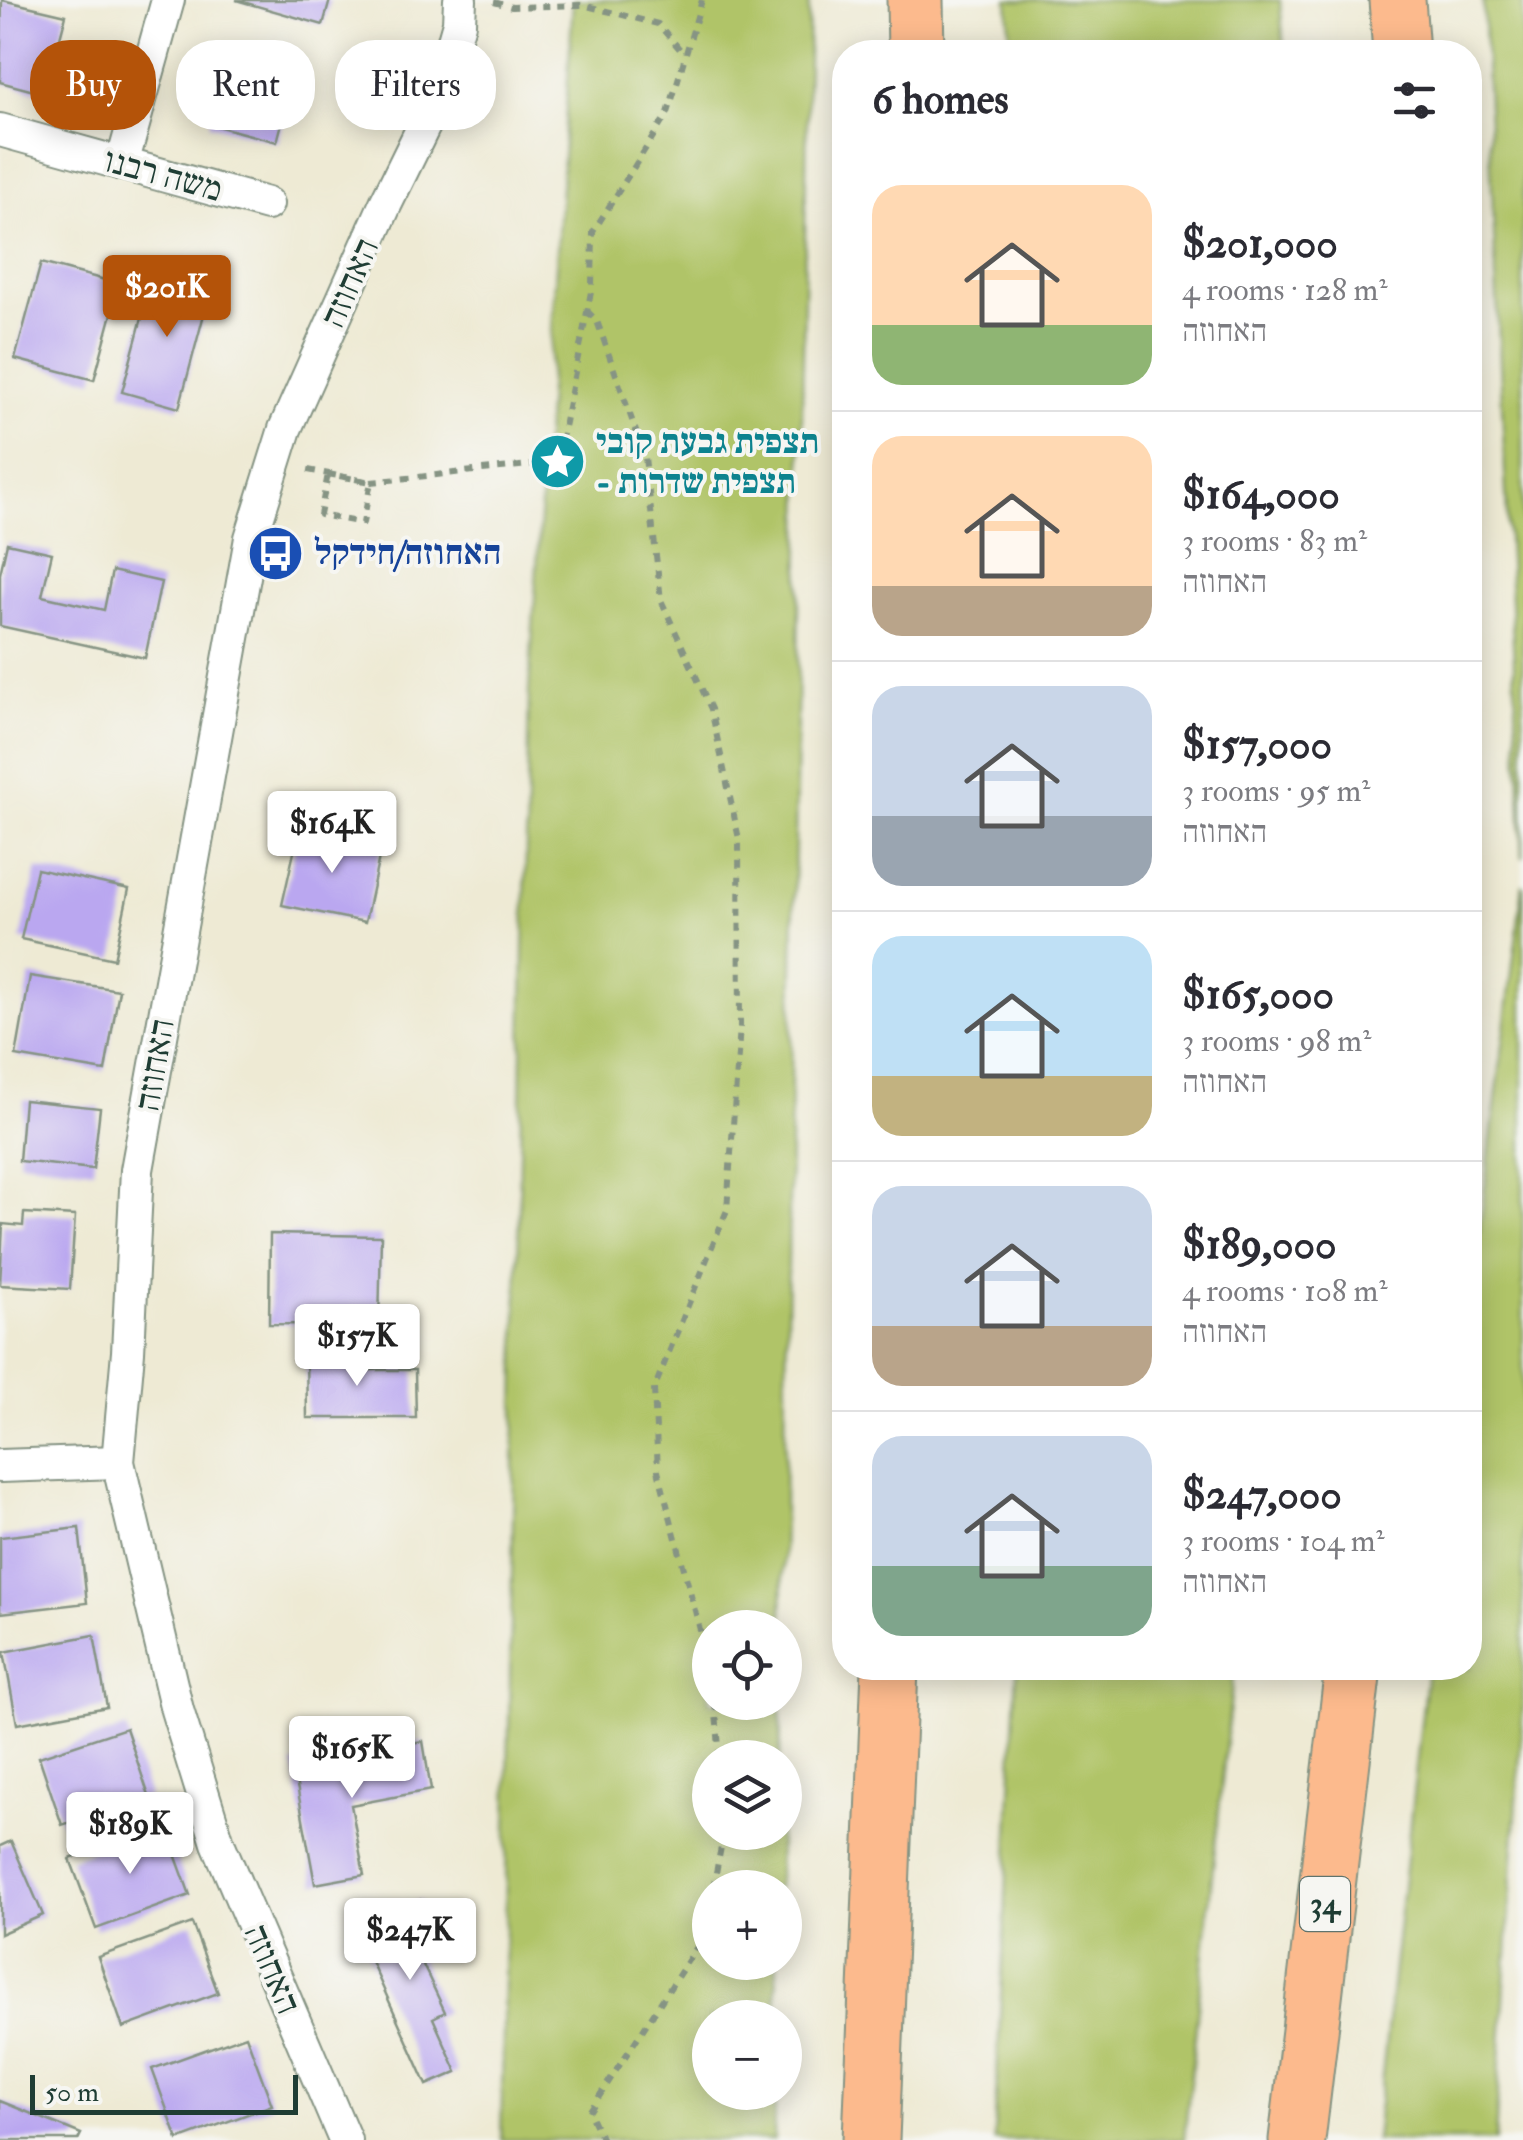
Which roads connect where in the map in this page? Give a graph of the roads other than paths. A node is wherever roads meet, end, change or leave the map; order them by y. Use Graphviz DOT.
graph roads {
  1 [pos="168,0"];
  2 [pos="460,0"];
  3 [pos="915,0"];
  4 [pos="1397,0"];
  5 [pos="916,40"];
  6 [pos="1400,40"];
  7 [pos="0,130"];
  8 [pos="122,164"];
  9 [pos="267,204"];
  10 [pos="118,1462"];
  11 [pos="0,1466"];
  12 [pos="890,1680"];
  13 [pos="1352,1680"];
  14 [pos="344,2140"];
  15 [pos="872,2140"];
  16 [pos="1298,2140"];
  1 -- 8 [label="street"];
  2 -- 10 [label="street, האחוזה"];
  3 -- 5 [label="highway"];
  4 -- 6 [label="highway"];
  7 -- 8 [label="street, משה רבנו"];
  8 -- 9 [label="street, משה רבנו"];
  10 -- 11 [label="street"];
  10 -- 14 [label="street, האחוזה"];
  12 -- 15 [label="highway"];
  13 -- 16 [label="highway, 34"];
}
